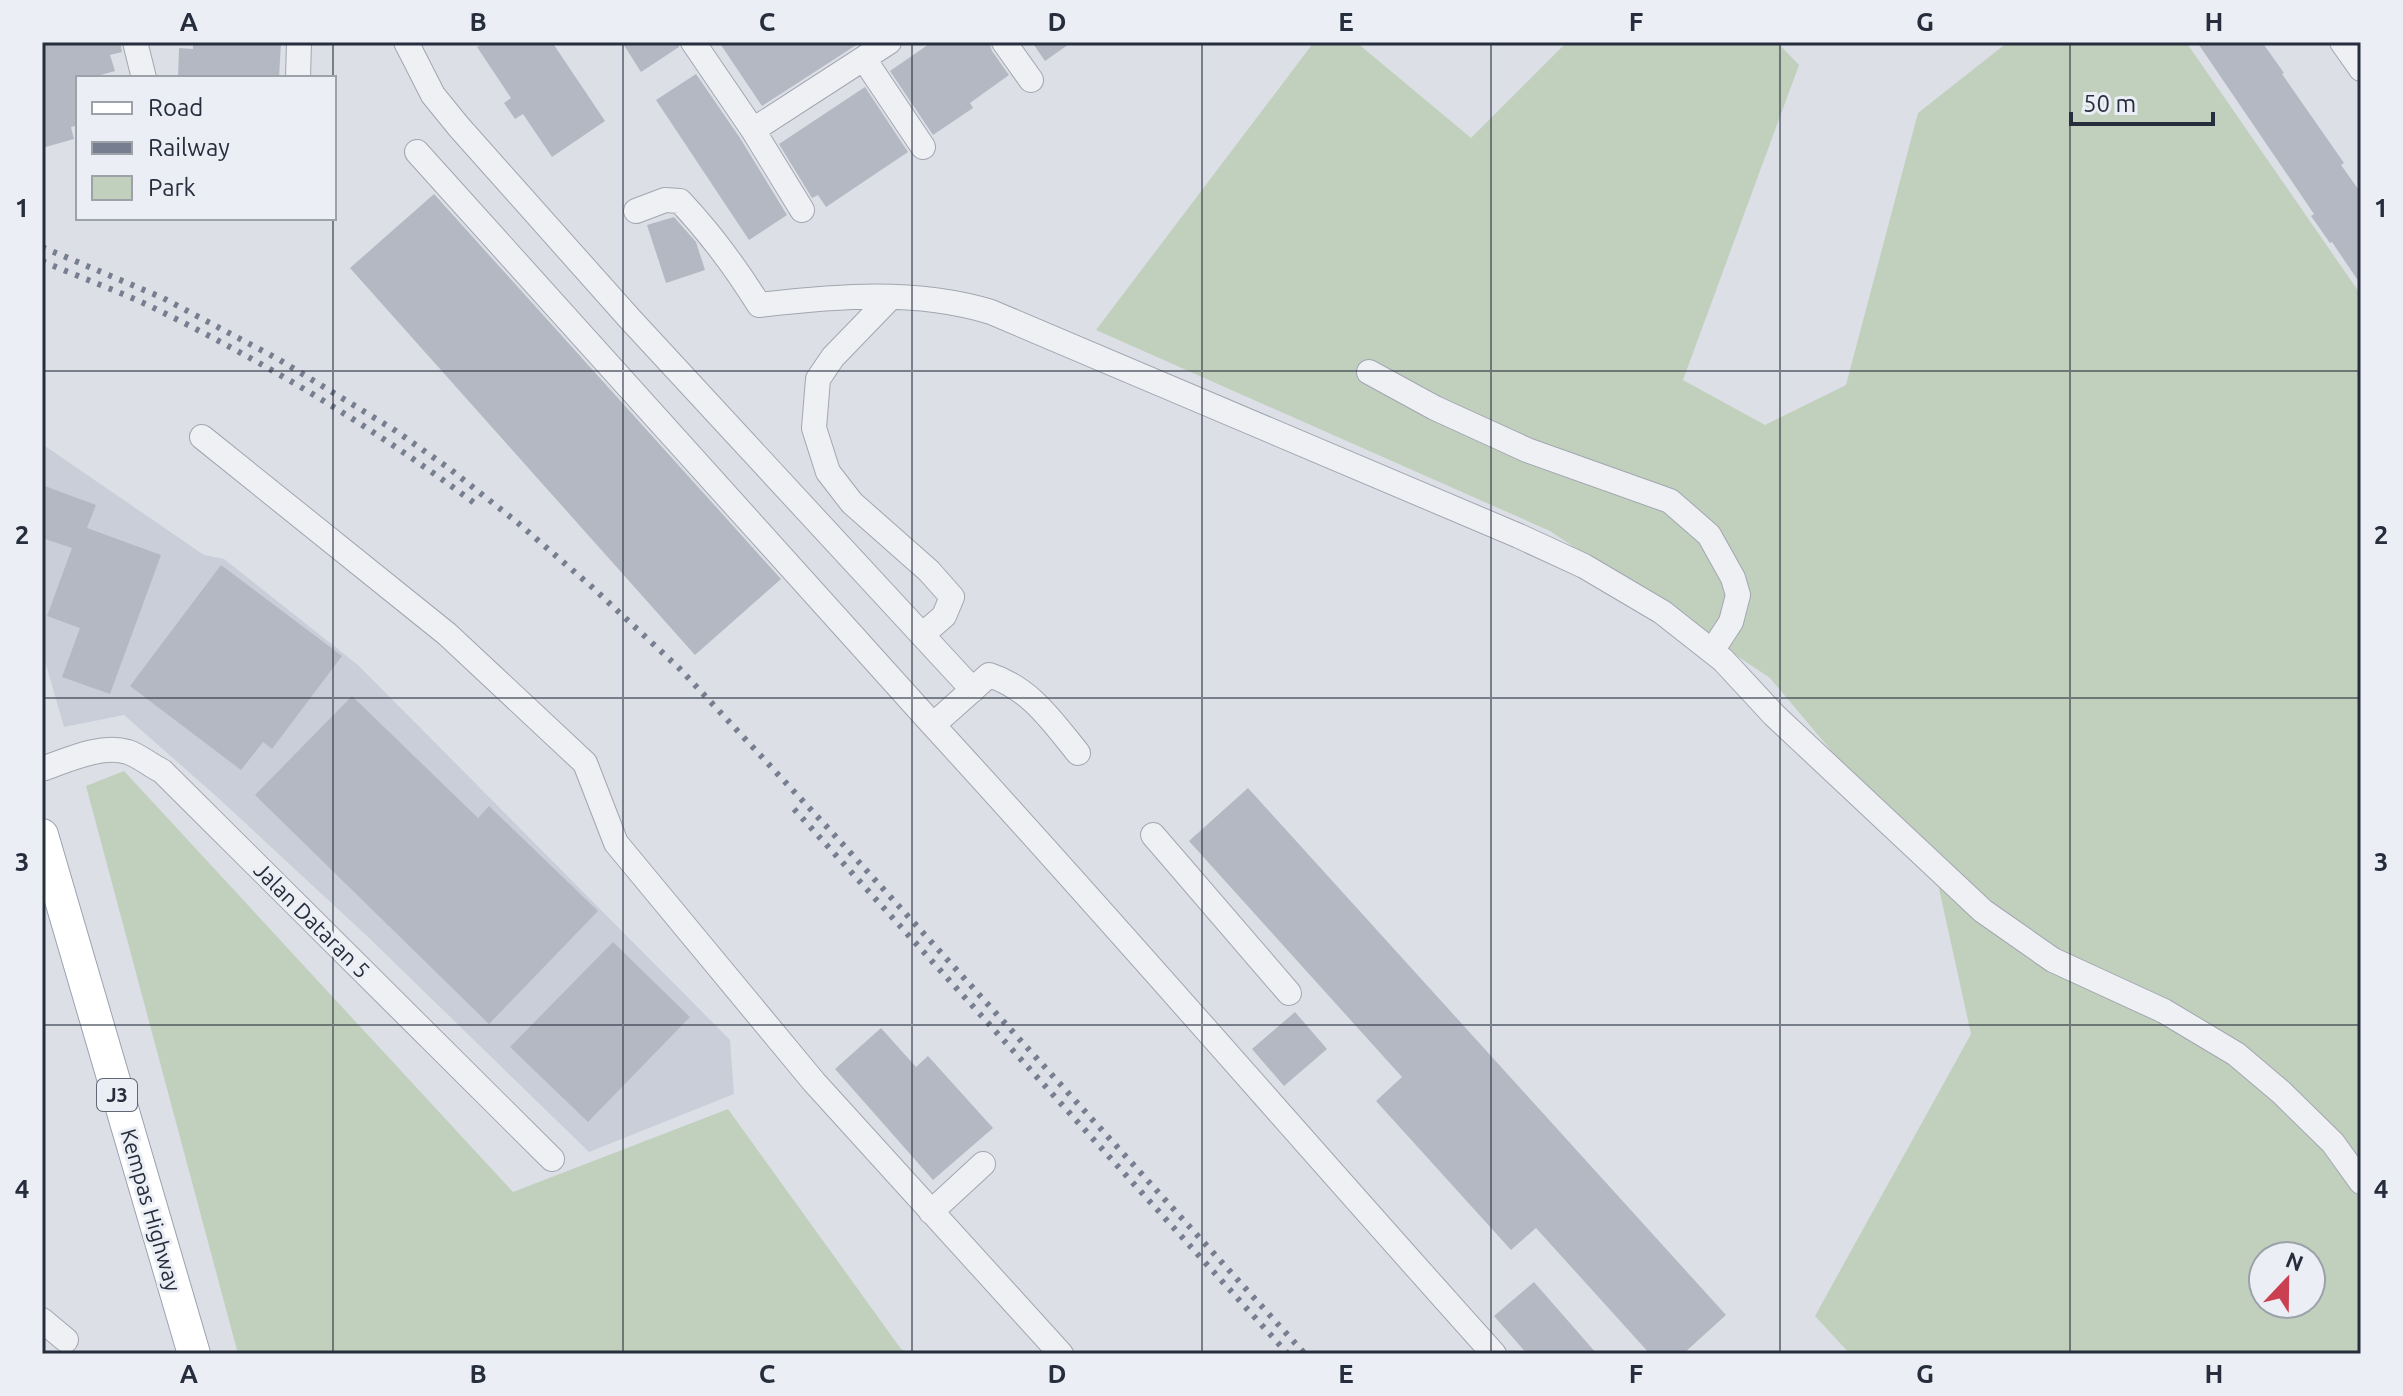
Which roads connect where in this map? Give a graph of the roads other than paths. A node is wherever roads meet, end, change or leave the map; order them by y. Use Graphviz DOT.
graph roads {
  1 [pos="135,42"];
  2 [pos="299,42"];
  3 [pos="406,42"];
  4 [pos="693,42"];
  5 [pos="889,42"];
  6 [pos="1004,42"];
  7 [pos="2342,42"];
  8 [pos="864,59"];
  9 [pos="2361,69"];
  10 [pos="144,76"];
  11 [pos="298,76"];
  12 [pos="1031,80"];
  13 [pos="753,130"];
  14 [pos="923,147"];
  15 [pos="417,152"];
  16 [pos="802,210"];
  17 [pos="636,211"];
  18 [pos="891,297"];
  19 [pos="1369,372"];
  20 [pos="202,437"];
  21 [pos="922,635"];
  22 [pos="1712,651"];
  23 [pos="973,690"];
  24 [pos="933,725"];
  25 [pos="1078,753"];
  26 [pos="42,769"];
  27 [pos="42,835"];
  28 [pos="1153,835"];
  29 [pos="1289,993"];
  30 [pos="552,1159"];
  31 [pos="983,1164"];
  32 [pos="2361,1182"];
  33 [pos="931,1212"];
  34 [pos="42,1320"];
  35 [pos="66,1340"];
  36 [pos="194,1354"];
  37 [pos="1061,1354"];
  38 [pos="1494,1354"];
  1 -- 10 [label="street"];
  2 -- 11 [label="street"];
  3 -- 21 [label="street"];
  4 -- 13 [label="street"];
  5 -- 8 [label="street"];
  6 -- 12 [label="street"];
  7 -- 9 [label="street"];
  8 -- 13 [label="street"];
  8 -- 14 [label="street"];
  13 -- 16 [label="street"];
  15 -- 24 [label="street"];
  17 -- 18 [label="street"];
  18 -- 21 [label="street"];
  18 -- 22 [label="street"];
  19 -- 22 [label="street"];
  20 -- 33 [label="street"];
  21 -- 23 [label="street"];
  22 -- 32 [label="street"];
  23 -- 24 [label="street"];
  23 -- 25 [label="street"];
  24 -- 38 [label="street"];
  26 -- 30 [label="street, Jalan Dataran 5"];
  27 -- 36 [label="main road, Kempas Highway / J3"];
  28 -- 29 [label="street"];
  31 -- 33 [label="street"];
  33 -- 37 [label="street"];
  34 -- 35 [label="street"];
}
